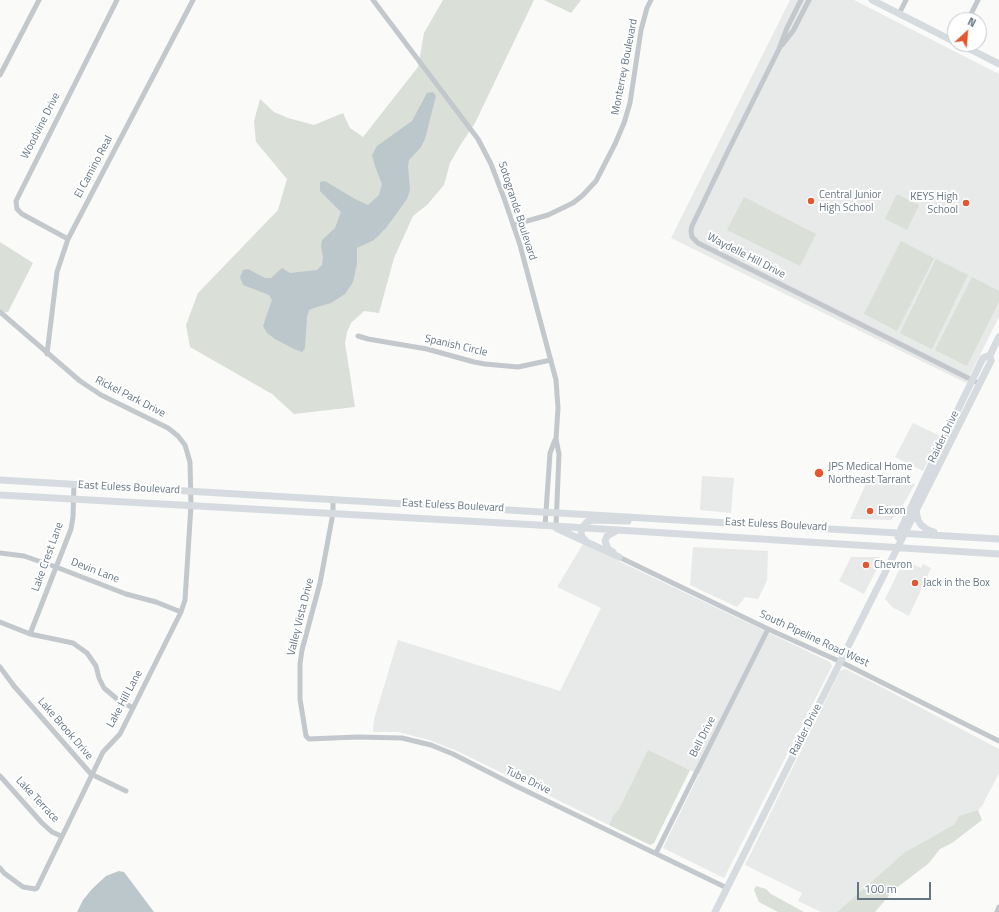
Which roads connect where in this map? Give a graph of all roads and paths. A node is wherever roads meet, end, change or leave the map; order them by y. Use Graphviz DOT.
graph roads {
  1 [pos="39,0"];
  2 [pos="117,0"];
  3 [pos="193,0"];
  4 [pos="373,0"];
  5 [pos="651,0"];
  6 [pos="801,0"];
  7 [pos="810,0"];
  8 [pos="872,0"];
  9 [pos="906,0"];
  10 [pos="978,0"];
  11 [pos="972,12"];
  12 [pos="899,14"];
  13 [pos="947,38"];
  14 [pos="779,49"];
  15 [pos="976,52"];
  16 [pos="999,64"];
  17 [pos="0,75"];
  18 [pos="513,225"];
  19 [pos="68,239"];
  20 [pos="0,312"];
  21 [pos="358,336"];
  22 [pos="999,338"];
  23 [pos="47,354"];
  24 [pos="990,356"];
  25 [pos="551,360"];
  26 [pos="972,380"];
  27 [pos="980,384"];
  28 [pos="556,439"];
  29 [pos="928,478"];
  30 [pos="0,480"];
  31 [pos="74,484"];
  32 [pos="191,491"];
  33 [pos="0,495"];
  34 [pos="333,499"];
  35 [pos="74,500"];
  36 [pos="191,505"];
  37 [pos="913,511"];
  38 [pos="546,512"];
  39 [pos="557,512"];
  40 [pos="333,513"];
  41 [pos="648,518"];
  42 [pos="734,523"];
  43 [pos="550,526"];
  44 [pos="582,528"];
  45 [pos="618,530"];
  46 [pos="882,532"];
  47 [pos="902,533"];
  48 [pos="948,536"];
  49 [pos="734,538"];
  50 [pos="999,539"];
  51 [pos="588,543"];
  52 [pos="897,547"];
  53 [pos="0,553"];
  54 [pos="999,554"];
  55 [pos="619,557"];
  56 [pos="56,567"];
  57 [pos="182,612"];
  58 [pos="0,622"];
  59 [pos="768,629"];
  60 [pos="30,634"];
  61 [pos="841,662"];
  62 [pos="0,667"];
  63 [pos="133,708"];
  64 [pos="309,739"];
  65 [pos="999,740"];
  66 [pos="91,774"];
  67 [pos="0,776"];
  68 [pos="126,791"];
  69 [pos="61,836"];
  70 [pos="656,853"];
  71 [pos="0,868"];
  72 [pos="727,888"];
  73 [pos="999,907"];
  74 [pos="714,912"];
  75 [pos="997,912"];
  1 -- 17 [label="street"];
  2 -- 19 [label="street, Woodvine Drive"];
  3 -- 19 [label="street, El Camino Real"];
  4 -- 18 [label="street, Sotogrande Boulevard"];
  5 -- 18 [label="street, Monterrey Boulevard"];
  6 -- 14 [label="street, Waydelle Hill Drive"];
  7 -- 14 [label="street, Waydelle Hill Drive"];
  8 -- 12 [label="main road"];
  9 -- 12 [label="street"];
  10 -- 11 [label="street"];
  12 -- 13 [label="main road"];
  14 -- 26 [label="street, Waydelle Hill Drive"];
  15 -- 16 [label="main road"];
  18 -- 25 [label="street, Sotogrande Boulevard"];
  19 -- 23 [label="street, El Camino Real"];
  20 -- 23 [label="street, Rickel Park Drive"];
  21 -- 25 [label="street, Spanish Circle"];
  22 -- 24 [label="main road, Raider Drive"];
  23 -- 32 [label="street, Rickel Park Drive"];
  24 -- 26 [label="main road, Raider Drive"];
  24 -- 27 [label="main road, Raider Drive"];
  25 -- 28 [label="street, Sotogrande Boulevard"];
  26 -- 27 [label="street, Waydelle Hill Drive"];
  26 -- 29 [label="main road, Raider Drive"];
  27 -- 29 [label="main road, Raider Drive"];
  28 -- 38 [label="street, Sotogrande Boulevard"];
  28 -- 39 [label="street, Sotogrande Boulevard"];
  29 -- 37 [label="main road, Raider Drive"];
  30 -- 31 [label="main road, East Euless Boulevard"];
  31 -- 32 [label="main road, East Euless Boulevard"];
  31 -- 35 [label="street, Lake Crest Lane"];
  32 -- 34 [label="main road, East Euless Boulevard"];
  32 -- 36 [label="street, Rickel Park Drive"];
  33 -- 35 [label="main road, East Euless Boulevard"];
  34 -- 38 [label="main road, East Euless Boulevard"];
  34 -- 40 [label="street, Valley Vista Drive"];
  35 -- 36 [label="main road, East Euless Boulevard"];
  35 -- 56 [label="street, Lake Crest Lane"];
  36 -- 40 [label="main road, East Euless Boulevard"];
  36 -- 57 [label="street, Lake Hill Lane"];
  37 -- 46 [label="main road"];
  37 -- 47 [label="main road, Raider Drive"];
  37 -- 48 [label="main road"];
  38 -- 39 [label="main road, East Euless Boulevard"];
  38 -- 43 [label="street, Sotogrande Boulevard"];
  39 -- 41 [label="main road, East Euless Boulevard"];
  39 -- 43 [label="street, Sotogrande Boulevard"];
  40 -- 43 [label="main road, East Euless Boulevard"];
  40 -- 64 [label="street, Valley Vista Drive"];
  41 -- 42 [label="main road, East Euless Boulevard"];
  41 -- 44 [label="main road"];
  42 -- 46 [label="main road, East Euless Boulevard"];
  42 -- 49 [label="main road"];
  43 -- 44 [label="main road, East Euless Boulevard"];
  43 -- 51 [label="main road"];
  44 -- 45 [label="main road, East Euless Boulevard"];
  44 -- 51 [label="main road"];
  45 -- 49 [label="main road, East Euless Boulevard"];
  45 -- 55 [label="main road"];
  46 -- 47 [label="main road, East Euless Boulevard"];
  47 -- 48 [label="main road, East Euless Boulevard"];
  47 -- 52 [label="main road, Raider Drive"];
  48 -- 50 [label="main road"];
  49 -- 52 [label="main road, East Euless Boulevard"];
  51 -- 55 [label="main road"];
  52 -- 54 [label="main road, East Euless Boulevard"];
  52 -- 61 [label="main road, Raider Drive"];
  53 -- 56 [label="street, Devin Lane"];
  55 -- 59 [label="street, South Pipeline Road West"];
  56 -- 57 [label="street, Devin Lane"];
  56 -- 60 [label="street, Lake Crest Lane"];
  57 -- 63 [label="street, Lake Hill Lane"];
  58 -- 60 [label="street"];
  59 -- 61 [label="street, South Pipeline Road West"];
  59 -- 70 [label="street, Bell Drive"];
  60 -- 63 [label="street"];
  61 -- 65 [label="street, South Pipeline Road West"];
  61 -- 72 [label="main road, Raider Drive"];
  62 -- 66 [label="street, Lake Brook Drive"];
  63 -- 66 [label="street, Lake Hill Lane"];
  64 -- 70 [label="street, Tube Drive"];
  66 -- 68 [label="street, Lake Brook Drive"];
  66 -- 69 [label="street, Lake Hill Lane"];
  67 -- 69 [label="street, Lake Terrace"];
  69 -- 71 [label="street, Lake Hill Lane"];
  70 -- 72 [label="street, Tube Drive"];
  72 -- 74 [label="main road, Raider Drive"];
  73 -- 75 [label="street"];
}
